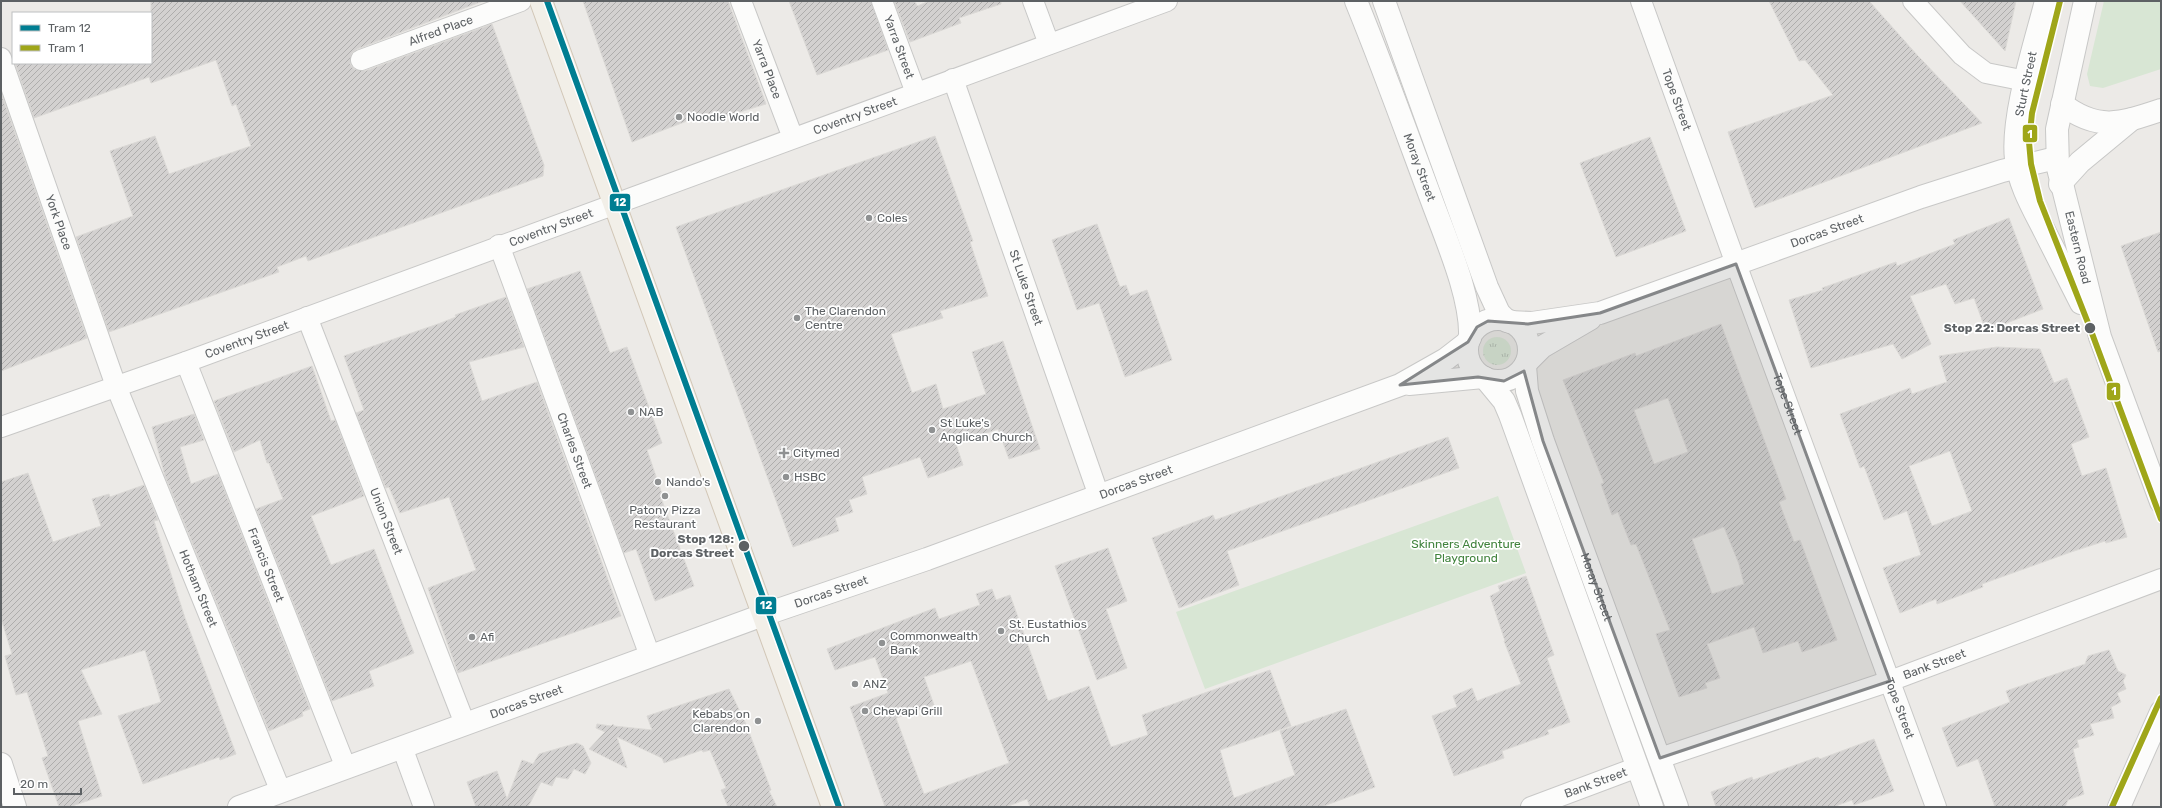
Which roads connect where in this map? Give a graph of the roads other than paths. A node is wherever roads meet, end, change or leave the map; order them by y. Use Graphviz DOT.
graph roads {
  1 [pos="521,1"];
  2 [pos="541,1"];
  3 [pos="741,1"];
  4 [pos="882,1"];
  5 [pos="1033,1"];
  6 [pos="1167,1"];
  7 [pos="1356,1"];
  8 [pos="1384,1"];
  9 [pos="1641,1"];
  10 [pos="1913,1"];
  11 [pos="2046,1"];
  12 [pos="2085,1"];
  13 [pos="1049,44"];
  14 [pos="1,58"];
  15 [pos="361,60"];
  16 [pos="953,79"];
  17 [pos="2026,81"];
  18 [pos="916,92"];
  19 [pos="2062,104"];
  20 [pos="2161,110"];
  21 [pos="2132,119"];
  22 [pos="792,138"];
  23 [pos="2056,158"];
  24 [pos="2017,167"];
  25 [pos="2060,184"];
  26 [pos="614,203"];
  27 [pos="499,245"];
  28 [pos="1736,264"];
  29 [pos="1600,313"];
  30 [pos="307,317"];
  31 [pos="1509,321"];
  32 [pos="2100,337"];
  33 [pos="1469,340"];
  34 [pos="186,362"];
  35 [pos="1526,364"];
  36 [pos="1484,378"];
  37 [pos="116,386"];
  38 [pos="1400,386"];
  39 [pos="1,427"];
  40 [pos="1099,496"];
  41 [pos="2161,502"];
  42 [pos="2161,579"];
  43 [pos="763,615"];
  44 [pos="650,656"];
  45 [pos="1890,681"];
  46 [pos="2161,712"];
  47 [pos="465,724"];
  48 [pos="402,748"];
  49 [pos="1660,758"];
  50 [pos="1,764"];
  51 [pos="1638,767"];
  52 [pos="346,768"];
  53 [pos="281,792"];
  54 [pos="15,807"];
  55 [pos="239,807"];
  56 [pos="424,807"];
  57 [pos="833,807"];
  58 [pos="1531,807"];
  59 [pos="1652,807"];
  60 [pos="1677,807"];
  61 [pos="1936,807"];
  62 [pos="2119,807"];
  1 -- 15 [label="street, Alfred Place"];
  2 -- 26 [label="main road"];
  3 -- 22 [label="street, Yarra Place"];
  4 -- 18 [label="street, Yarra Street"];
  5 -- 13 [label="street"];
  6 -- 13 [label="street, Coventry Street"];
  7 -- 33 [label="street, Moray Street"];
  8 -- 31 [label="street, Moray Street"];
  9 -- 28 [label="street, Tope Street"];
  10 -- 17 [label="street"];
  11 -- 17 [label="street, Sturt Street"];
  12 -- 19 [label="street"];
  13 -- 16 [label="street, Coventry Street"];
  14 -- 37 [label="street, York Place"];
  16 -- 18 [label="street, Coventry Street"];
  16 -- 40 [label="street, St Luke Street"];
  17 -- 24 [label="street, Sturt Street"];
  18 -- 22 [label="street, Coventry Street"];
  19 -- 21 [label="street"];
  19 -- 23 [label="street"];
  20 -- 21 [label="street"];
  21 -- 25 [label="street"];
  22 -- 26 [label="street, Coventry Street"];
  23 -- 24 [label="street, Dorcas Street"];
  23 -- 25 [label="street, Eastern Road"];
  24 -- 28 [label="street, Dorcas Street"];
  24 -- 32 [label="street, Eastern Road"];
  25 -- 32 [label="street, Eastern Road"];
  26 -- 27 [label="street, Coventry Street"];
  26 -- 43 [label="main road"];
  27 -- 30 [label="street, Coventry Street"];
  27 -- 44 [label="street, Charles Street"];
  28 -- 29 [label="street, Dorcas Street"];
  28 -- 45 [label="street, Tope Street"];
  29 -- 31 [label="street, Dorcas Street"];
  29 -- 35 [label="street, Dorcas Street"];
  30 -- 34 [label="street, Coventry Street"];
  30 -- 47 [label="street, Union Street"];
  31 -- 33 [label="street"];
  31 -- 35 [label="street"];
  32 -- 41 [label="street, Eastern Road"];
  33 -- 36 [label="street"];
  33 -- 38 [label="street, Dorcas Street"];
  34 -- 37 [label="street, Coventry Street"];
  34 -- 52 [label="street, Francis Street"];
  35 -- 36 [label="street"];
  35 -- 49 [label="street, Moray Street"];
  36 -- 38 [label="street, Dorcas Street"];
  36 -- 51 [label="street, Moray Street"];
  37 -- 39 [label="street, Coventry Street"];
  37 -- 53 [label="street, Hotham Street"];
  38 -- 40 [label="street, Dorcas Street"];
  40 -- 43 [label="street, Dorcas Street"];
  42 -- 45 [label="street, Bank Street"];
  43 -- 44 [label="street, Dorcas Street"];
  43 -- 57 [label="main road"];
  44 -- 47 [label="street, Dorcas Street"];
  45 -- 49 [label="street, Bank Street"];
  45 -- 61 [label="street, Tope Street"];
  46 -- 62 [label="street"];
  47 -- 48 [label="street, Dorcas Street"];
  48 -- 52 [label="street, Dorcas Street"];
  48 -- 56 [label="street"];
  49 -- 60 [label="street, Moray Street"];
  50 -- 54 [label="street"];
  51 -- 58 [label="street, Bank Street"];
  51 -- 59 [label="street, Moray Street"];
  52 -- 53 [label="street, Dorcas Street"];
  53 -- 55 [label="street, Dorcas Street"];
}
